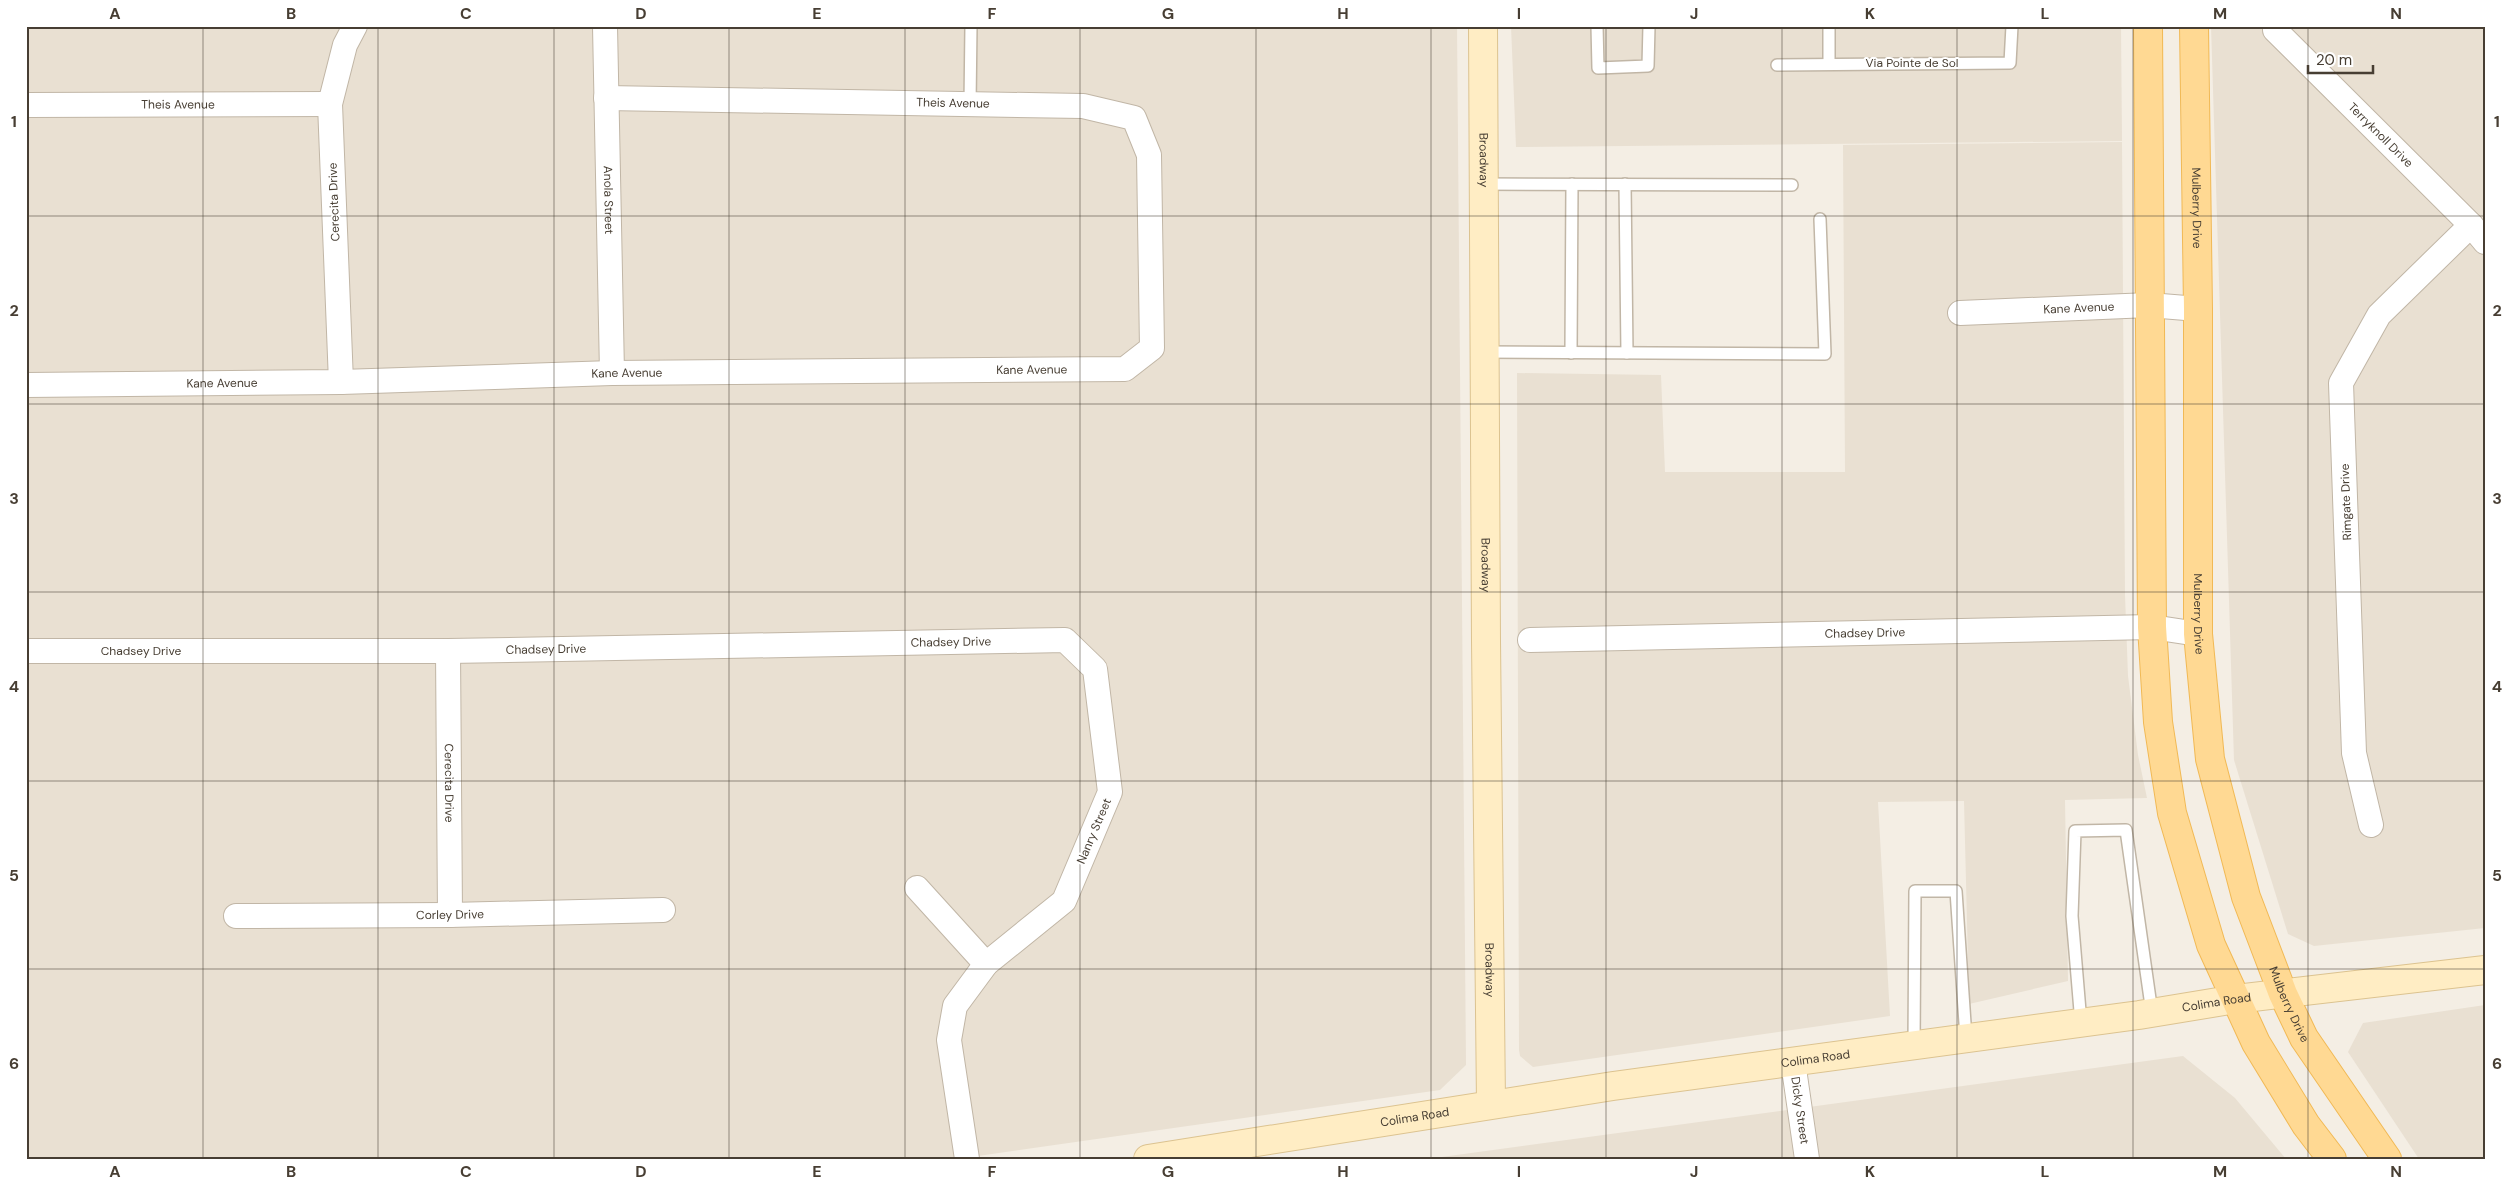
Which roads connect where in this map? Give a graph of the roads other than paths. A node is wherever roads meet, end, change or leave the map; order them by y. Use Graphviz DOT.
graph roads {
  1 [pos="355,26"];
  2 [pos="605,26"];
  3 [pos="972,26"];
  4 [pos="1483,26"];
  5 [pos="1597,26"];
  6 [pos="1649,26"];
  7 [pos="1829,26"];
  8 [pos="2012,26"];
  9 [pos="2148,26"];
  10 [pos="2194,26"];
  11 [pos="2275,30"];
  12 [pos="1829,63"];
  13 [pos="1777,65"];
  14 [pos="606,98"];
  15 [pos="330,104"];
  16 [pos="970,104"];
  17 [pos="26,105"];
  18 [pos="1484,184"];
  19 [pos="1572,184"];
  20 [pos="1625,184"];
  21 [pos="1792,185"];
  22 [pos="1820,219"];
  23 [pos="2478,234"];
  24 [pos="1149,279"];
  25 [pos="2149,305"];
  26 [pos="2198,309"];
  27 [pos="1960,313"];
  28 [pos="1484,352"];
  29 [pos="1571,352"];
  30 [pos="1627,353"];
  31 [pos="612,373"];
  32 [pos="341,382"];
  33 [pos="26,385"];
  34 [pos="2152,627"];
  35 [pos="2198,634"];
  36 [pos="1065,640"];
  37 [pos="1530,640"];
  38 [pos="26,651"];
  39 [pos="448,651"];
  40 [pos="2371,825"];
  41 [pos="917,888"];
  42 [pos="664,910"];
  43 [pos="450,915"];
  44 [pos="236,916"];
  45 [pos="986,964"];
  46 [pos="2485,970"];
  47 [pos="2283,994"];
  48 [pos="2236,999"];
  49 [pos="2152,1012"];
  50 [pos="2081,1023"];
  51 [pos="1966,1038"];
  52 [pos="1914,1045"];
  53 [pos="1793,1062"];
  54 [pos="1491,1104"];
  55 [pos="967,1159"];
  56 [pos="1148,1159"];
  57 [pos="1807,1159"];
  58 [pos="2332,1159"];
  59 [pos="2387,1159"];
  1 -- 15 [label="street, Cerecita Drive"];
  2 -- 14 [label="street, Anola Street"];
  3 -- 16 [label="lane"];
  4 -- 18 [label="main road, Broadway"];
  5 -- 6 [label="lane"];
  7 -- 12 [label="lane"];
  8 -- 12 [label="lane, Via Pointe de Sol"];
  9 -- 25 [label="main road"];
  10 -- 26 [label="main road, Mulberry Drive"];
  11 -- 23 [label="street, Terryknoll Drive"];
  12 -- 13 [label="lane, Via Pointe de Sol"];
  14 -- 16 [label="street, Theis Avenue"];
  14 -- 31 [label="street, Anola Street"];
  15 -- 17 [label="street, Theis Avenue"];
  15 -- 32 [label="street, Cerecita Drive"];
  16 -- 24 [label="street, Theis Avenue"];
  18 -- 19 [label="lane"];
  18 -- 28 [label="main road, Broadway"];
  19 -- 20 [label="lane"];
  19 -- 29 [label="lane"];
  20 -- 21 [label="lane"];
  20 -- 30 [label="lane"];
  22 -- 30 [label="lane"];
  23 -- 40 [label="street, Rimgate Drive"];
  24 -- 31 [label="street, Kane Avenue"];
  25 -- 26 [label="street, Kane Avenue"];
  25 -- 27 [label="street, Kane Avenue"];
  25 -- 34 [label="main road"];
  26 -- 35 [label="main road, Mulberry Drive"];
  28 -- 29 [label="lane"];
  28 -- 54 [label="main road, Broadway"];
  29 -- 30 [label="lane"];
  31 -- 32 [label="street, Kane Avenue"];
  32 -- 33 [label="street, Kane Avenue"];
  34 -- 35 [label="street, Chadsey Drive"];
  34 -- 37 [label="street, Chadsey Drive"];
  34 -- 48 [label="main road"];
  35 -- 47 [label="main road, Mulberry Drive"];
  36 -- 39 [label="street, Chadsey Drive"];
  36 -- 45 [label="street, Nanry Street"];
  38 -- 39 [label="street, Chadsey Drive"];
  39 -- 43 [label="street, Cerecita Drive"];
  41 -- 45 [label="street"];
  42 -- 43 [label="street, Corley Drive"];
  43 -- 44 [label="street, Corley Drive"];
  45 -- 55 [label="street, Nanry Street"];
  46 -- 47 [label="main road, Colima Road"];
  47 -- 48 [label="main road, Colima Road"];
  47 -- 59 [label="main road, Mulberry Drive"];
  48 -- 49 [label="main road, Colima Road"];
  48 -- 58 [label="main road"];
  49 -- 50 [label="main road, Colima Road"];
  49 -- 50 [label="lane"];
  50 -- 51 [label="main road, Colima Road"];
  51 -- 52 [label="main road, Colima Road"];
  51 -- 52 [label="lane"];
  52 -- 53 [label="main road, Colima Road"];
  53 -- 54 [label="main road, Colima Road"];
  53 -- 57 [label="street, Dicky Street"];
  54 -- 56 [label="main road, Colima Road"];
}
